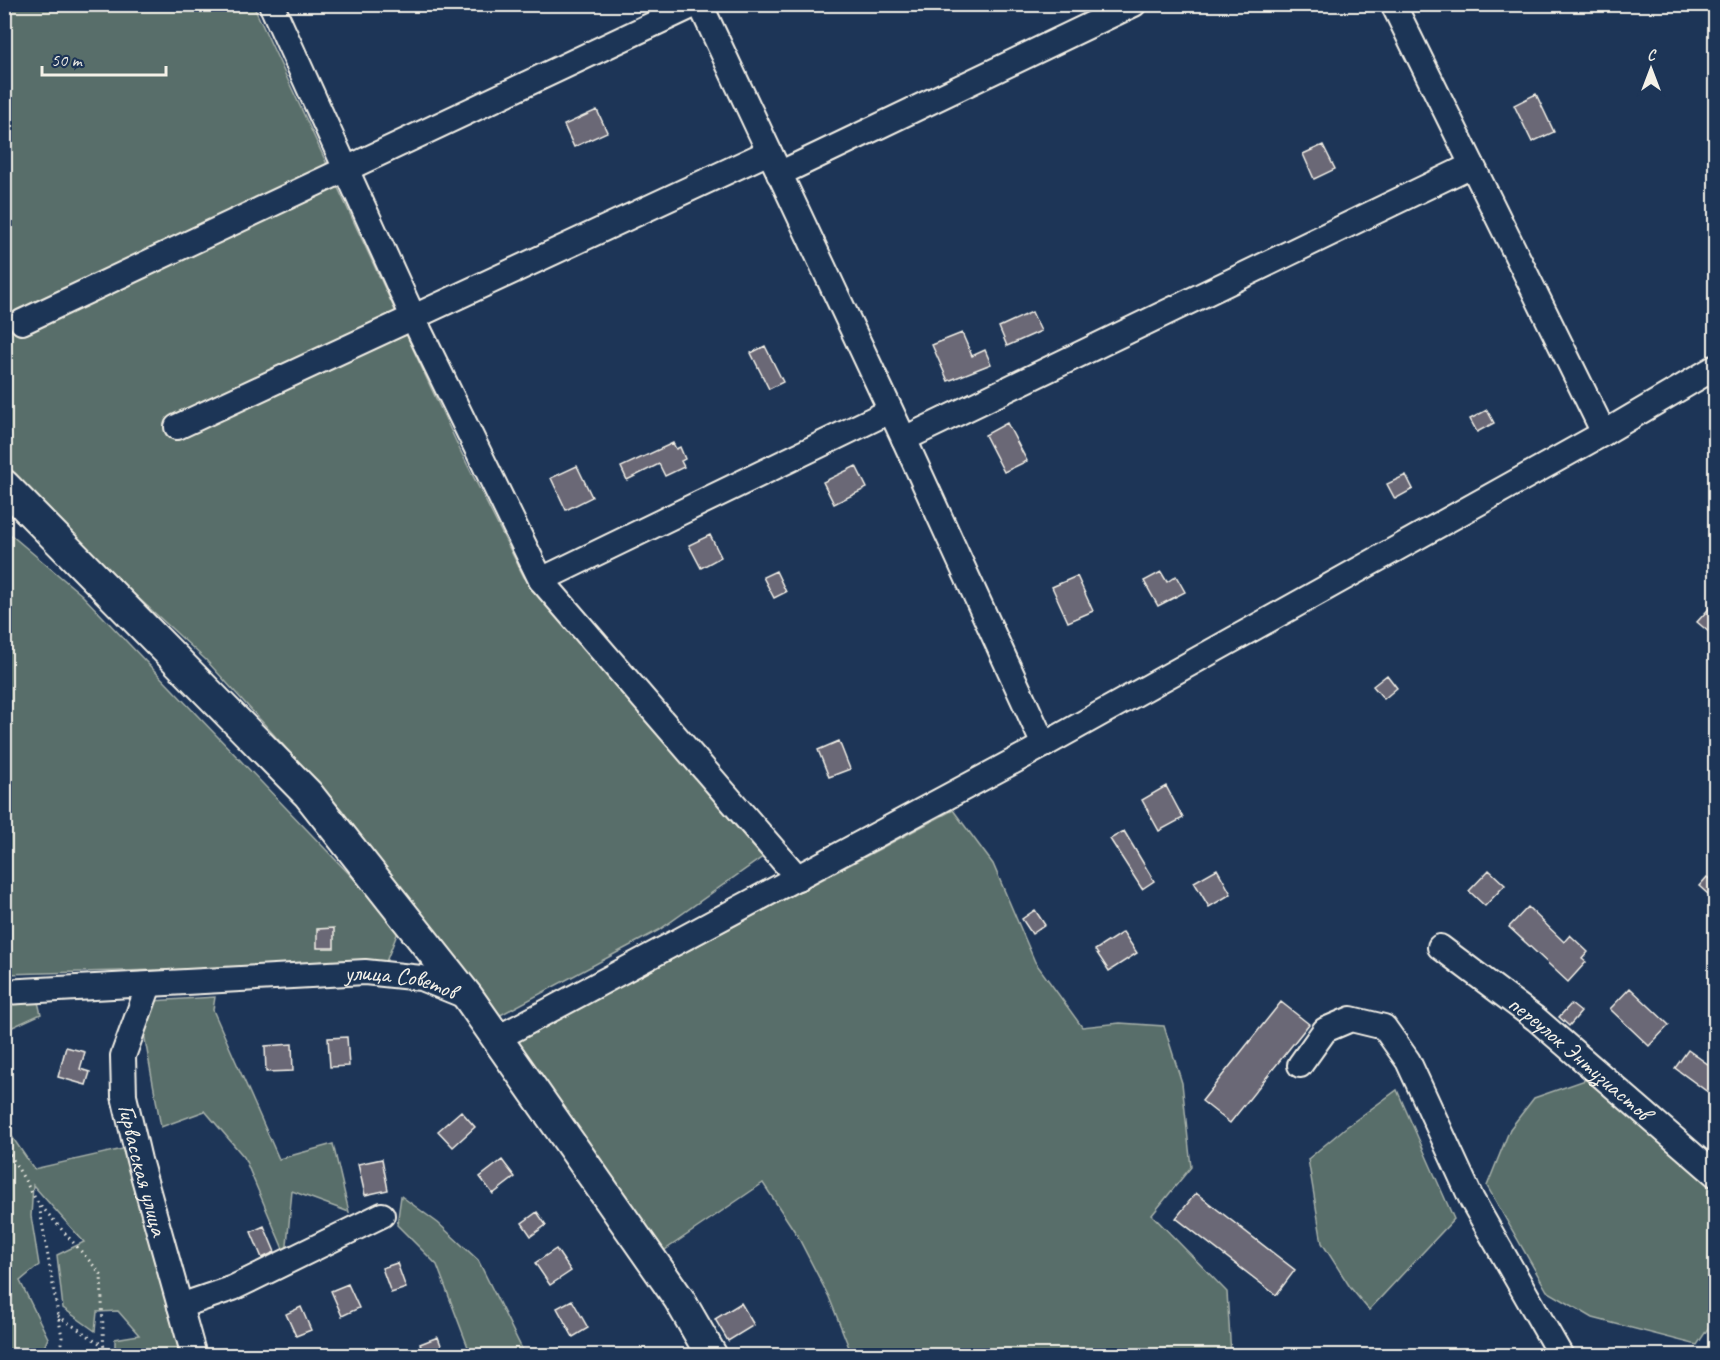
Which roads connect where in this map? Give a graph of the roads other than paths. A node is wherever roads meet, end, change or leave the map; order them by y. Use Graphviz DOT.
graph roads {
  1 [pos="698,4"];
  2 [pos="1134,4"];
  3 [pos="1393,4"];
  4 [pos="278,7"];
  5 [pos="769,152"];
  6 [pos="1472,165"];
  7 [pos="346,169"];
  8 [pos="779,174"];
  9 [pos="414,317"];
  10 [pos="22,322"];
  11 [pos="1716,367"];
  12 [pos="890,411"];
  13 [pos="177,427"];
  14 [pos="1604,433"];
  15 [pos="904,439"];
  16 [pos="4,485"];
  17 [pos="541,580"];
  18 [pos="1044,744"];
  19 [pos="798,878"];
  20 [pos="1440,947"];
  21 [pos="149,985"];
  22 [pos="4,992"];
  23 [pos="468,997"];
  24 [pos="495,1039"];
  25 [pos="1300,1065"];
  26 [pos="1716,1175"];
  27 [pos="382,1215"];
  28 [pos="180,1306"];
  29 [pos="194,1356"];
  30 [pos="712,1356"];
  31 [pos="1561,1356"];
  1 -- 5 [label="street"];
  1 -- 7 [label="street"];
  2 -- 8 [label="street"];
  3 -- 6 [label="street"];
  4 -- 7 [label="street"];
  5 -- 8 [label="street"];
  5 -- 9 [label="street"];
  6 -- 14 [label="street"];
  6 -- 15 [label="street"];
  7 -- 9 [label="street"];
  7 -- 10 [label="street"];
  8 -- 12 [label="street"];
  9 -- 13 [label="street"];
  9 -- 17 [label="street"];
  11 -- 14 [label="street"];
  12 -- 15 [label="street"];
  12 -- 17 [label="street"];
  14 -- 18 [label="street"];
  15 -- 18 [label="street"];
  16 -- 23 [label="main road"];
  17 -- 19 [label="street"];
  18 -- 19 [label="street"];
  19 -- 24 [label="street"];
  20 -- 26 [label="street, переулок Энтузиастов"];
  21 -- 22 [label="street, улица Советов"];
  21 -- 23 [label="street, улица Советов"];
  21 -- 28 [label="street, Гирвасская улица"];
  23 -- 24 [label="main road, улица Советов"];
  24 -- 30 [label="main road, улица Советов"];
  25 -- 31 [label="street"];
  27 -- 28 [label="street"];
  28 -- 29 [label="street, Гирвасская улица"];
}
